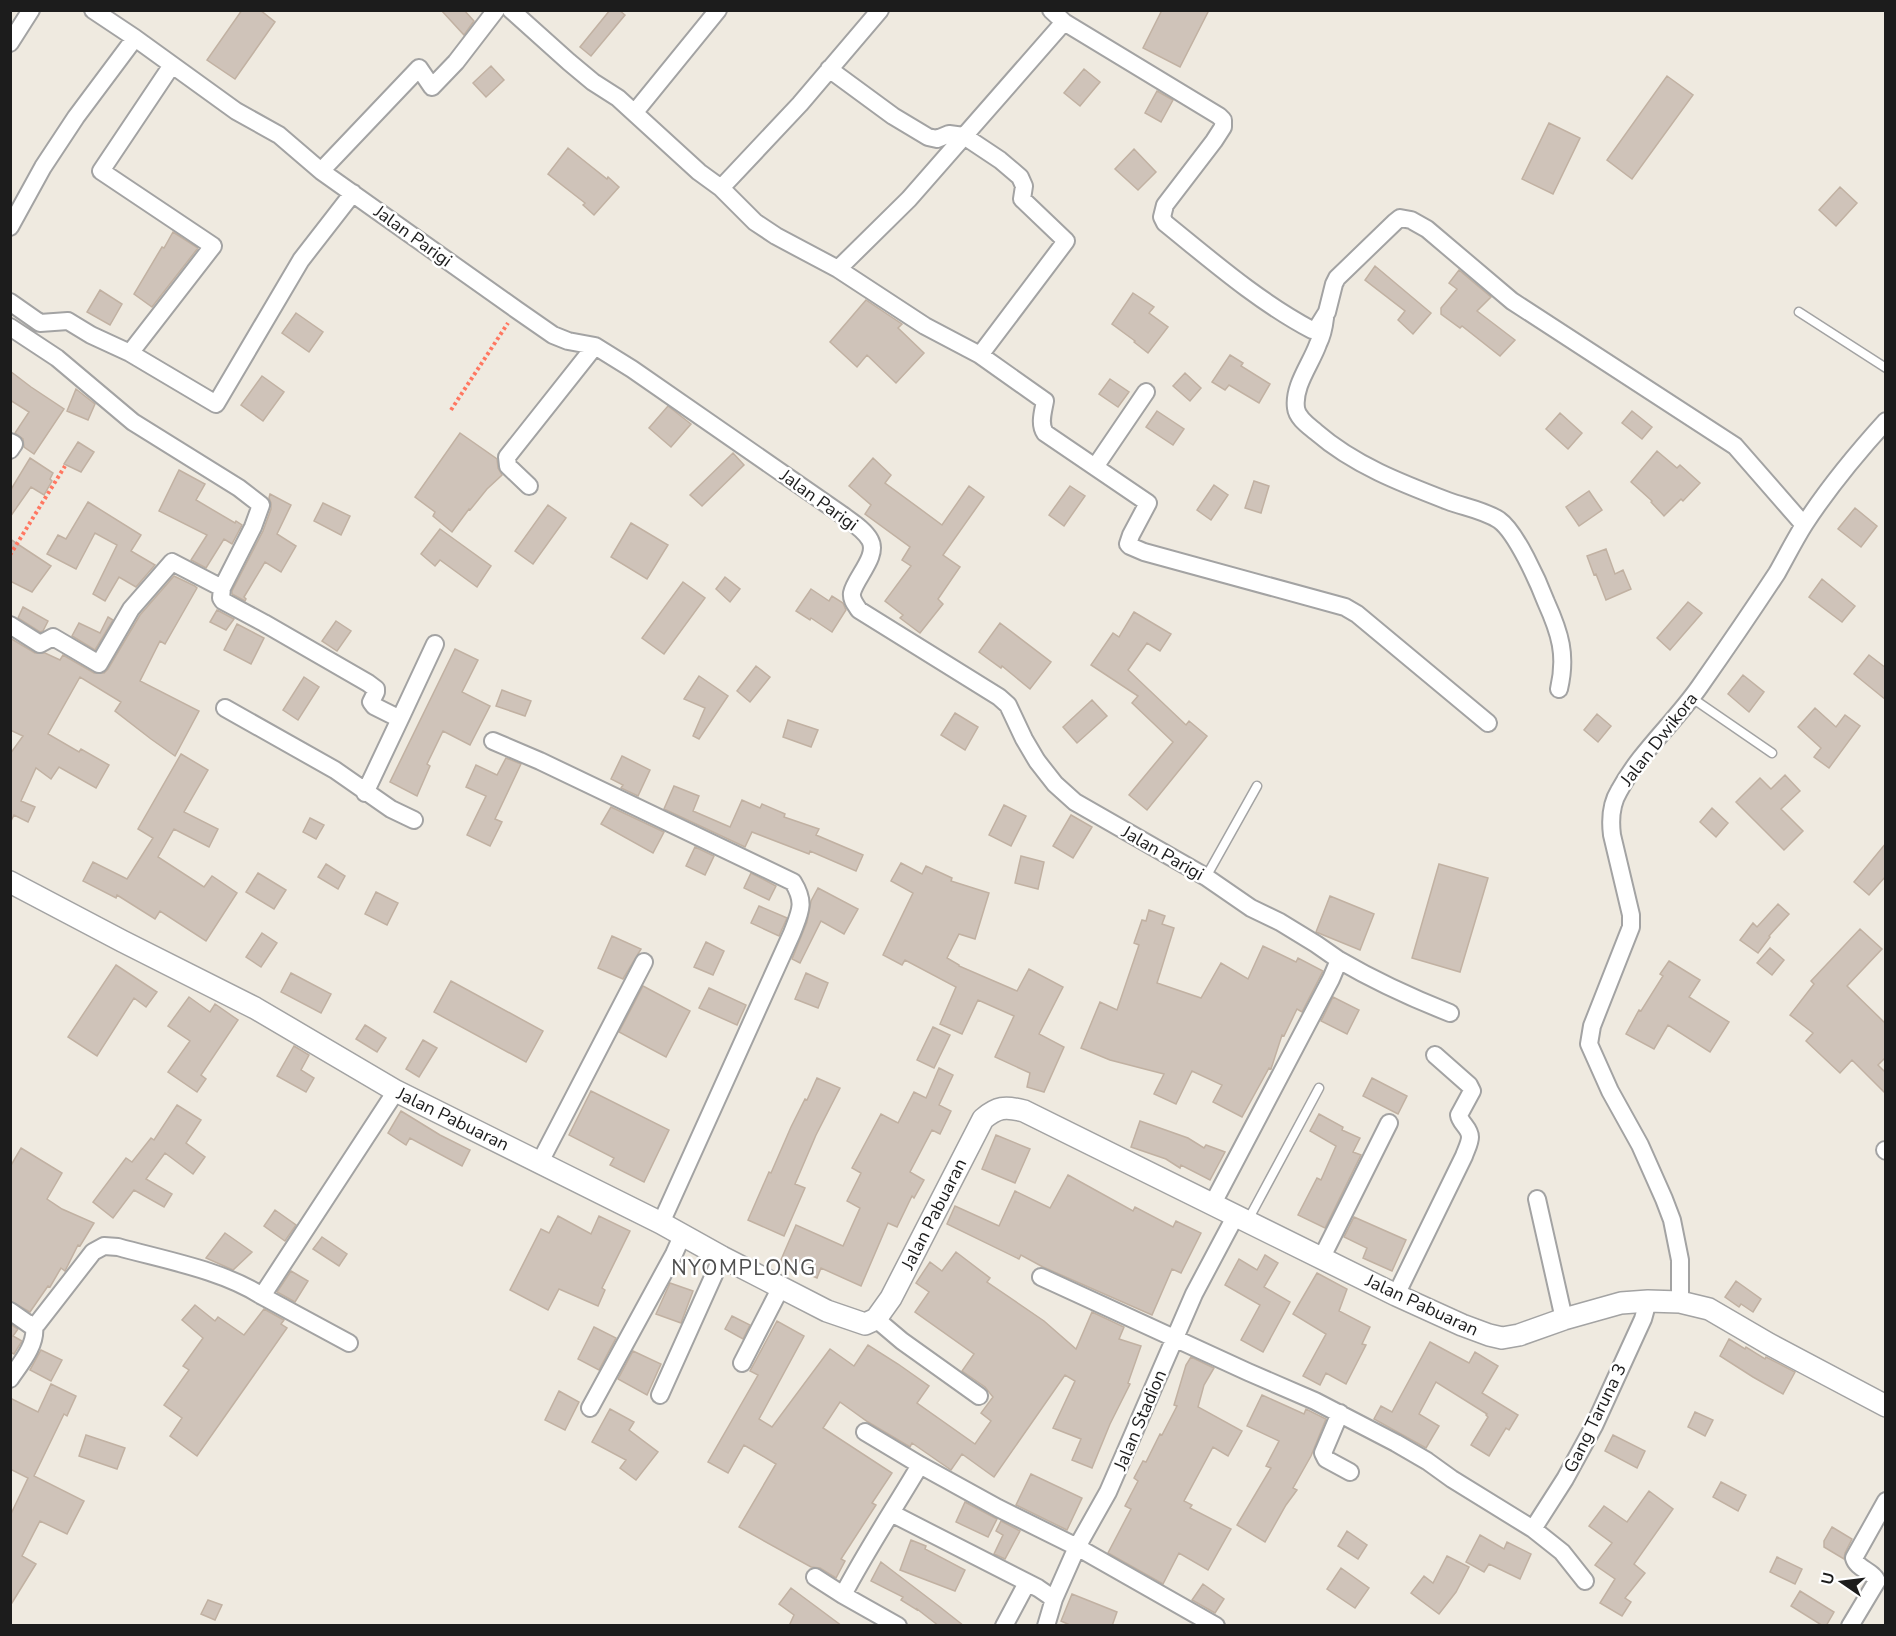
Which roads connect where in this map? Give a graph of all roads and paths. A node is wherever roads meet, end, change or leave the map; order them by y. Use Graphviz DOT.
graph roads {
  1 [pos="31,10"];
  2 [pos="93,10"];
  3 [pos="496,10"];
  4 [pos="511,10"];
  5 [pos="718,10"];
  6 [pos="880,10"];
  7 [pos="1051,10"];
  8 [pos="1064,22"];
  9 [pos="135,38"];
  10 [pos="10,43"];
  11 [pos="172,65"];
  12 [pos="829,69"];
  13 [pos="635,112"];
  14 [pos="964,136"];
  15 [pos="321,171"];
  16 [pos="721,188"];
  17 [pos="353,193"];
  18 [pos="10,227"];
  19 [pos="838,269"];
  20 [pos="10,302"];
  21 [pos="517,310"];
  22 [pos="1327,312"];
  23 [pos="1800,312"];
  24 [pos="12,330"];
  25 [pos="595,346"];
  26 [pos="130,353"];
  27 [pos="980,355"];
  28 [pos="1886,368"];
  29 [pos="1146,392"];
  30 [pos="451,410"];
  31 [pos="1886,421"];
  32 [pos="10,442"];
  33 [pos="10,450"];
  34 [pos="65,466"];
  35 [pos="1095,467"];
  36 [pos="529,486"];
  37 [pos="1804,525"];
  38 [pos="10,555"];
  39 [pos="222,588"];
  40 [pos="10,625"];
  41 [pos="435,644"];
  42 [pos="1559,689"];
  43 [pos="1692,698"];
  44 [pos="225,708"];
  45 [pos="400,719"];
  46 [pos="1488,723"];
  47 [pos="494,741"];
  48 [pos="1772,753"];
  49 [pos="1257,786"];
  50 [pos="365,793"];
  51 [pos="414,820"];
  52 [pos="1206,877"];
  53 [pos="10,882"];
  54 [pos="644,962"];
  55 [pos="1336,968"];
  56 [pos="1450,1013"];
  57 [pos="1434,1055"];
  58 [pos="1319,1088"];
  59 [pos="396,1091"];
  60 [pos="1389,1123"];
  61 [pos="540,1162"];
  62 [pos="1537,1198"];
  63 [pos="1212,1205"];
  64 [pos="1242,1218"];
  65 [pos="661,1223"];
  66 [pos="682,1236"];
  67 [pos="722,1257"];
  68 [pos="1322,1257"];
  69 [pos="1041,1277"];
  70 [pos="781,1287"];
  71 [pos="1396,1295"];
  72 [pos="262,1296"];
  73 [pos="1648,1301"];
  74 [pos="1680,1302"];
  75 [pos="10,1311"];
  76 [pos="1564,1318"];
  77 [pos="876,1319"];
  78 [pos="34,1326"];
  79 [pos="1175,1339"];
  80 [pos="349,1343"];
  81 [pos="742,1363"];
  82 [pos="10,1379"];
  83 [pos="660,1395"];
  84 [pos="979,1396"];
  85 [pos="1886,1406"];
  86 [pos="590,1408"];
  87 [pos="1340,1413"];
  88 [pos="865,1432"];
  89 [pos="920,1466"];
  90 [pos="1350,1472"];
  91 [pos="1886,1501"];
  92 [pos="891,1513"];
  93 [pos="1533,1529"];
  94 [pos="1077,1547"];
  95 [pos="815,1577"];
  96 [pos="1585,1581"];
  97 [pos="1027,1583"];
  98 [pos="843,1595"];
  99 [pos="1054,1599"];
  100 [pos="888,1623"];
  101 [pos="1004,1626"];
  102 [pos="1046,1626"];
  103 [pos="1216,1626"];
  104 [pos="1850,1626"];
  1 -- 10 [label="street"];
  2 -- 9 [label="street, Jalan Parigi"];
  3 -- 15 [label="street"];
  4 -- 13 [label="street"];
  5 -- 13 [label="street"];
  6 -- 12 [label="street"];
  7 -- 8 [label="street"];
  8 -- 14 [label="street"];
  8 -- 22 [label="street"];
  9 -- 11 [label="street, Jalan Parigi"];
  9 -- 18 [label="street"];
  11 -- 15 [label="street, Jalan Parigi"];
  11 -- 26 [label="street"];
  12 -- 14 [label="street"];
  12 -- 16 [label="street"];
  13 -- 16 [label="street"];
  14 -- 19 [label="street"];
  14 -- 27 [label="street"];
  15 -- 17 [label="street, Jalan Parigi"];
  16 -- 19 [label="street"];
  17 -- 21 [label="street, Jalan Parigi"];
  17 -- 26 [label="street"];
  19 -- 27 [label="street"];
  20 -- 26 [label="street"];
  21 -- 25 [label="street, Jalan Parigi"];
  21 -- 30 [label="path"];
  22 -- 37 [label="street"];
  22 -- 42 [label="street"];
  23 -- 28 [label="lane"];
  24 -- 39 [label="street"];
  25 -- 36 [label="street"];
  25 -- 52 [label="street, Jalan Parigi"];
  27 -- 35 [label="street"];
  29 -- 35 [label="street"];
  31 -- 37 [label="street, Jalan Dwikora"];
  32 -- 33 [label="street"];
  34 -- 38 [label="path"];
  35 -- 46 [label="street"];
  37 -- 43 [label="street, Jalan Dwikora"];
  39 -- 40 [label="street"];
  39 -- 45 [label="street"];
  41 -- 45 [label="street"];
  43 -- 48 [label="lane"];
  43 -- 74 [label="street, Jalan Dwikora"];
  44 -- 50 [label="street"];
  45 -- 50 [label="street"];
  47 -- 65 [label="street"];
  49 -- 52 [label="lane"];
  50 -- 51 [label="street"];
  52 -- 55 [label="street, Jalan Parigi"];
  53 -- 59 [label="street, Jalan Pabuaran"];
  54 -- 61 [label="street"];
  55 -- 56 [label="street, Jalan Parigi"];
  55 -- 63 [label="street"];
  57 -- 71 [label="street"];
  58 -- 64 [label="lane"];
  59 -- 61 [label="street, Jalan Pabuaran"];
  59 -- 72 [label="street"];
  60 -- 68 [label="street"];
  61 -- 65 [label="street, Jalan Pabuaran"];
  62 -- 76 [label="street"];
  63 -- 64 [label="street, Jalan Pabuaran"];
  63 -- 77 [label="street, Jalan Pabuaran"];
  64 -- 68 [label="street, Jalan Pabuaran"];
  64 -- 79 [label="street, Jalan Stadion"];
  65 -- 66 [label="street, Jalan Pabuaran"];
  66 -- 67 [label="street, Jalan Pabuaran"];
  66 -- 86 [label="street"];
  67 -- 70 [label="street, Jalan Pabuaran"];
  67 -- 83 [label="street"];
  68 -- 71 [label="street, Jalan Pabuaran"];
  69 -- 79 [label="street"];
  70 -- 77 [label="street, Jalan Pabuaran"];
  70 -- 81 [label="street"];
  71 -- 76 [label="street, Jalan Pabuaran"];
  72 -- 78 [label="street"];
  72 -- 80 [label="street"];
  73 -- 74 [label="street, Jalan Pabuaran"];
  73 -- 76 [label="street, Jalan Pabuaran"];
  73 -- 93 [label="street, Gang Taruna 3"];
  74 -- 85 [label="street, Jalan Pabuaran"];
  75 -- 78 [label="street"];
  77 -- 84 [label="street"];
  78 -- 82 [label="street"];
  79 -- 87 [label="street"];
  79 -- 94 [label="street, Jalan Stadion"];
  87 -- 90 [label="street"];
  87 -- 93 [label="street"];
  88 -- 89 [label="street"];
  89 -- 92 [label="street"];
  89 -- 94 [label="street"];
  91 -- 104 [label="street"];
  92 -- 97 [label="street"];
  92 -- 98 [label="street"];
  93 -- 96 [label="street"];
  94 -- 99 [label="street, Jalan Stadion"];
  94 -- 103 [label="street"];
  95 -- 98 [label="street"];
  97 -- 99 [label="street"];
  97 -- 101 [label="street"];
  98 -- 100 [label="street"];
  99 -- 102 [label="street, Jalan Stadion"];
}
